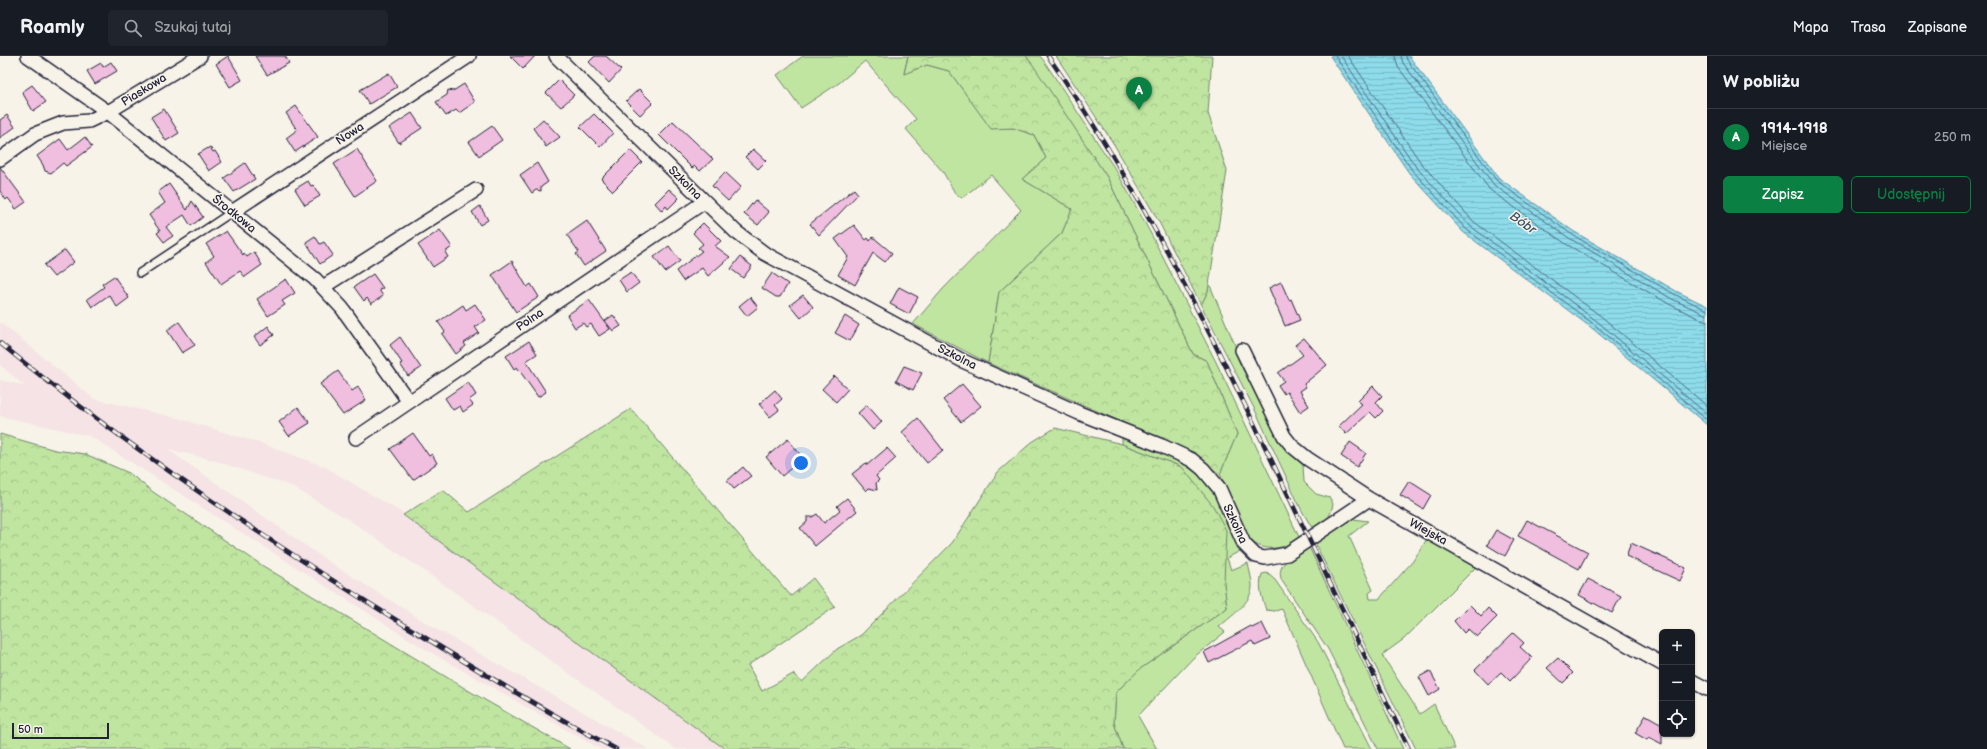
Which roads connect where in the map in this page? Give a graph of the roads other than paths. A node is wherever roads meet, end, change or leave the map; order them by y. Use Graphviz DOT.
graph roads {
  1 [pos="28,56"];
  2 [pos="200,56"];
  3 [pos="469,56"];
  4 [pos="556,56"];
  5 [pos="108,112"];
  6 [pos="0,159"];
  7 [pos="476,190"];
  8 [pos="704,202"];
  9 [pos="232,212"];
  10 [pos="140,273"];
  11 [pos="323,287"];
  12 [pos="1242,350"];
  13 [pos="409,402"];
  14 [pos="356,438"];
  15 [pos="1369,499"];
  16 [pos="1659,662"];
  17 [pos="1695,683"];
  18 [pos="1707,690"];
  1 -- 5 [label="street, Środkowa"];
  2 -- 5 [label="street, Piaskowa"];
  3 -- 9 [label="street, Nowa"];
  4 -- 8 [label="street, Szkolna"];
  5 -- 6 [label="street, Piaskowa"];
  5 -- 9 [label="street, Środkowa"];
  7 -- 11 [label="street"];
  8 -- 13 [label="street, Polna"];
  8 -- 15 [label="street, Szkolna"];
  9 -- 10 [label="lane"];
  9 -- 11 [label="street, Środkowa"];
  11 -- 13 [label="street, Środkowa"];
  12 -- 15 [label="street, Wiejska"];
  13 -- 14 [label="street, Polna"];
  15 -- 16 [label="street, Wiejska"];
  17 -- 18 [label="street"];
}
